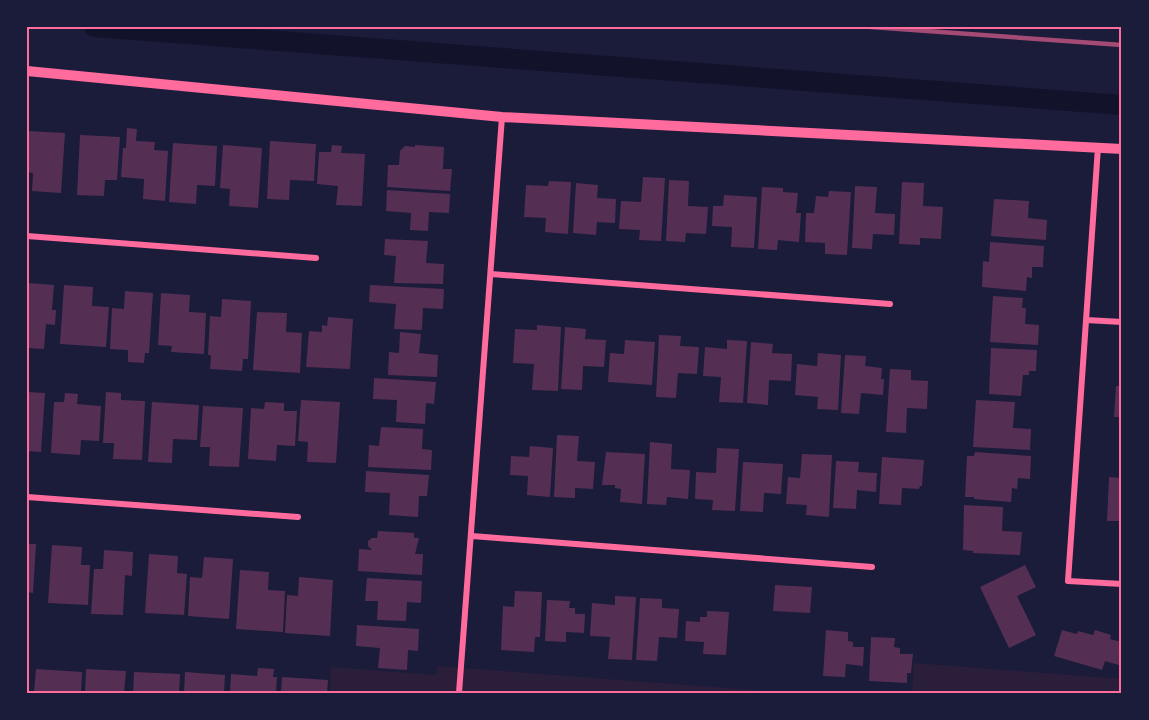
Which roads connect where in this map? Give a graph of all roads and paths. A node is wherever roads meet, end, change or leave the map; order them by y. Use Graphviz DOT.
graph roads {
  1 [pos="27,71"];
  2 [pos="502,117"];
  3 [pos="1098,147"];
  4 [pos="1122,149"];
  5 [pos="27,236"];
  6 [pos="316,258"];
  7 [pos="491,273"];
  8 [pos="890,304"];
  9 [pos="1086,320"];
  10 [pos="1122,322"];
  11 [pos="27,496"];
  12 [pos="298,517"];
  13 [pos="472,536"];
  14 [pos="872,567"];
  15 [pos="1122,584"];
  16 [pos="459,693"];
  1 -- 2 [label="street"];
  2 -- 3 [label="street"];
  2 -- 7 [label="street"];
  3 -- 4 [label="street"];
  3 -- 9 [label="street"];
  5 -- 6 [label="street"];
  7 -- 8 [label="street"];
  7 -- 13 [label="street"];
  9 -- 10 [label="street"];
  9 -- 15 [label="street"];
  11 -- 12 [label="street"];
  13 -- 14 [label="street"];
  13 -- 16 [label="street"];
}
